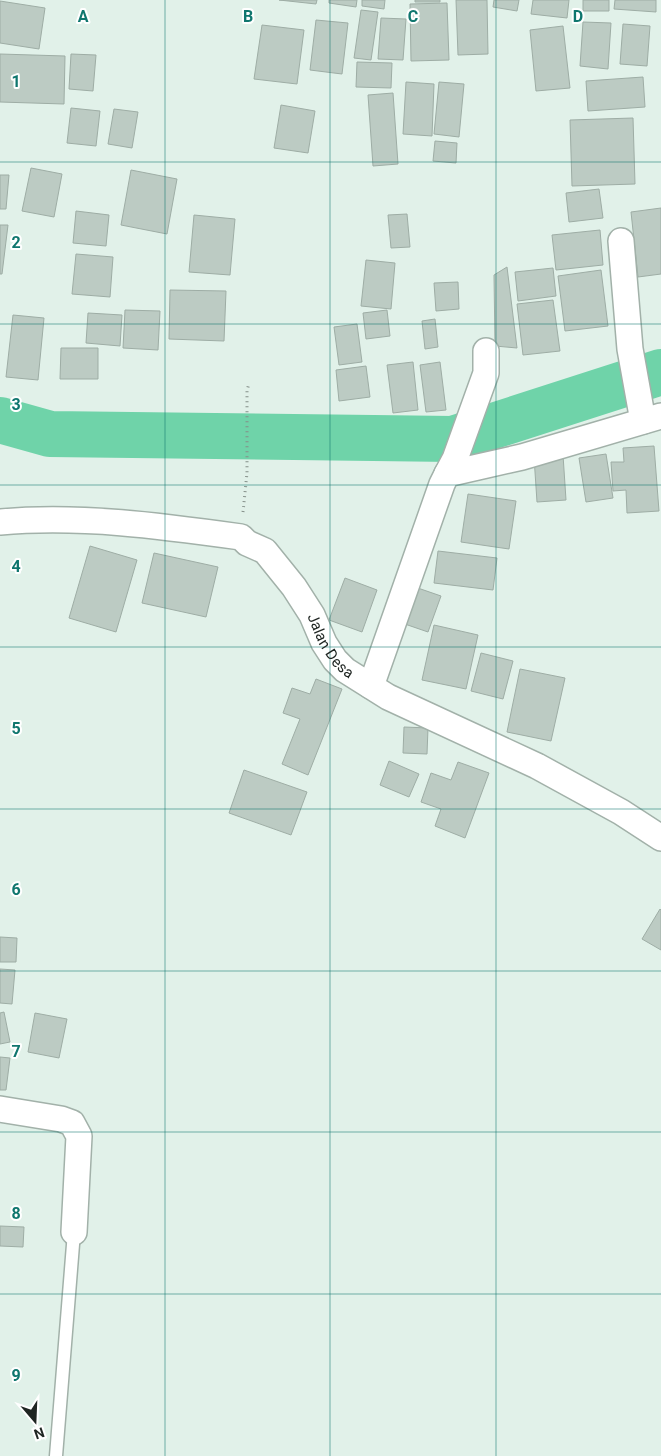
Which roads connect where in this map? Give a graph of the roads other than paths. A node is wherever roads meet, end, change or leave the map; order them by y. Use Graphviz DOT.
graph roads {
  1 [pos="622,241"];
  2 [pos="486,350"];
  3 [pos="652,418"];
  4 [pos="451,466"];
  5 [pos="0,522"];
  6 [pos="371,686"];
  7 [pos="661,838"];
  8 [pos="0,1110"];
  9 [pos="74,1232"];
  10 [pos="56,1456"];
  1 -- 3 [label="street"];
  2 -- 4 [label="street"];
  3 -- 4 [label="street"];
  4 -- 6 [label="street"];
  5 -- 6 [label="street, Jalan Desa"];
  6 -- 7 [label="street, Jalan Desa"];
  8 -- 9 [label="street"];
  9 -- 10 [label="lane"];
}
